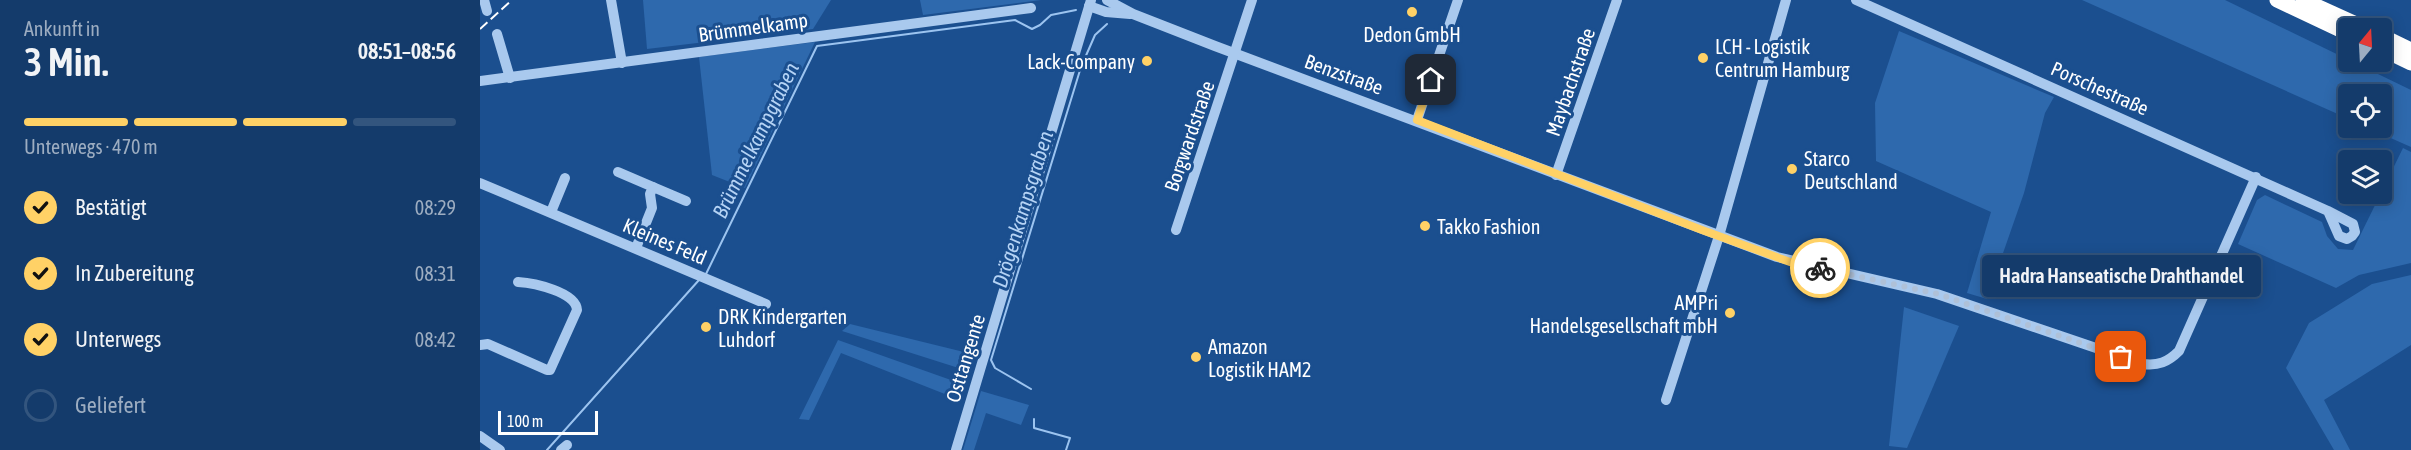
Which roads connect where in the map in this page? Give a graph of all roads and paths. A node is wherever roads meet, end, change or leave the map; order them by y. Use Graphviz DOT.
graph roads {
  1 [pos="611,0"];
  2 [pos="1107,0"];
  3 [pos="1252,0"];
  4 [pos="1458,0"];
  5 [pos="1617,0"];
  6 [pos="1786,0"];
  7 [pos="1857,0"];
  8 [pos="2277,0"];
  9 [pos="2303,0"];
  10 [pos="1090,3"];
  11 [pos="1032,9"];
  12 [pos="1133,14"];
  13 [pos="2343,18"];
  14 [pos="2338,29"];
  15 [pos="497,34"];
  16 [pos="2392,41"];
  17 [pos="2411,50"];
  18 [pos="1236,53"];
  19 [pos="2392,54"];
  20 [pos="622,63"];
  21 [pos="2411,63"];
  22 [pos="510,78"];
  23 [pos="480,81"];
  24 [pos="1417,120"];
  25 [pos="618,172"];
  26 [pos="1556,175"];
  27 [pos="2256,177"];
  28 [pos="565,178"];
  29 [pos="480,183"];
  30 [pos="653,187"];
  31 [pos="686,201"];
  32 [pos="2328,211"];
  33 [pos="551,212"];
  34 [pos="1176,230"];
  35 [pos="1719,236"];
  36 [pos="636,248"];
  37 [pos="519,282"];
  38 [pos="766,303"];
  39 [pos="480,345"];
  40 [pos="1666,400"];
  41 [pos="480,436"];
  42 [pos="498,449"];
  43 [pos="956,450"];
  1 -- 20 [label="street"];
  2 -- 12 [label="street, Benzstraße"];
  3 -- 18 [label="street"];
  4 -- 24 [label="street"];
  5 -- 26 [label="street, Maybachstraße"];
  6 -- 35 [label="street"];
  7 -- 27 [label="street, Porschestraße"];
  8 -- 14 [label="highway"];
  9 -- 13 [label="highway"];
  10 -- 12 [label="street, Benzstraße"];
  10 -- 43 [label="street, Osttangente"];
  11 -- 20 [label="street, Brümmelkamp"];
  12 -- 18 [label="street, Benzstraße"];
  15 -- 22 [label="street"];
  16 -- 17 [label="highway"];
  18 -- 24 [label="street, Benzstraße"];
  18 -- 34 [label="street, Borgwardstraße"];
  19 -- 21 [label="highway"];
  20 -- 22 [label="street, Brümmelkamp"];
  22 -- 23 [label="street, Brümmelkamp"];
  24 -- 26 [label="street, Benzstraße"];
  25 -- 30 [label="street"];
  26 -- 35 [label="street, Benzstraße"];
  27 -- 32 [label="street, Porschestraße"];
  27 -- 35 [label="street, Benzstraße"];
  28 -- 33 [label="street"];
  29 -- 33 [label="street, Kleines Feld"];
  30 -- 31 [label="street"];
  30 -- 36 [label="street"];
  33 -- 36 [label="street, Kleines Feld"];
  35 -- 40 [label="street"];
  36 -- 38 [label="street, Kleines Feld"];
  37 -- 39 [label="street"];
  41 -- 42 [label="street"];
}
